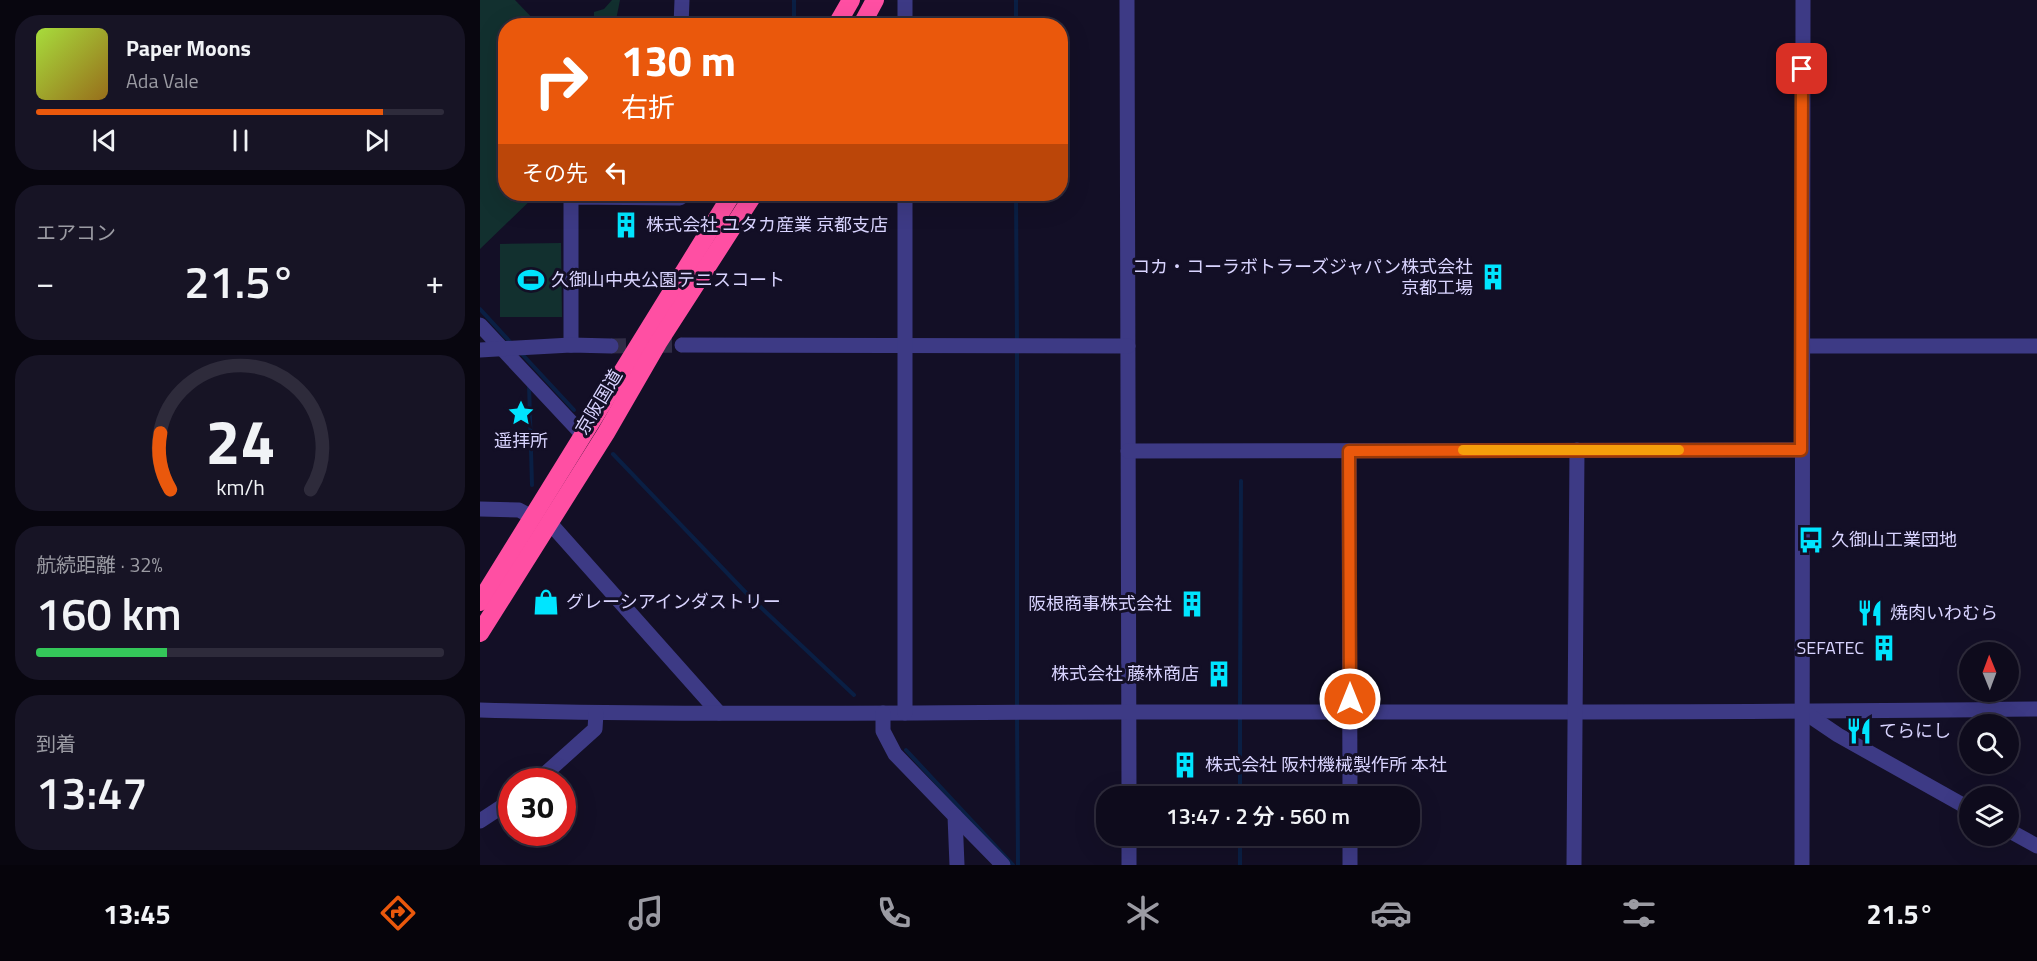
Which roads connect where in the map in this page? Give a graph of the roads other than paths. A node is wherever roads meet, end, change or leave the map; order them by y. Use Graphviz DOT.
graph roads {
  1 [pos="682,0"];
  2 [pos="851,0"];
  3 [pos="875,0"];
  4 [pos="905,0"];
  5 [pos="1127,0"];
  6 [pos="1803,0"];
  7 [pos="681,18"];
  8 [pos="841,18"];
  9 [pos="865,18"];
  10 [pos="905,18"];
  11 [pos="571,201"];
  12 [pos="727,201"];
  13 [pos="749,201"];
  14 [pos="905,201"];
  15 [pos="480,325"];
  16 [pos="571,345"];
  17 [pos="611,345"];
  18 [pos="682,345"];
  19 [pos="1128,345"];
  20 [pos="905,346"];
  21 [pos="1802,346"];
  22 [pos="2037,346"];
  23 [pos="480,350"];
  24 [pos="505,350"];
  25 [pos="592,433"];
  26 [pos="1577,450"];
  27 [pos="1801,450"];
  28 [pos="1128,451"];
  29 [pos="1349,451"];
  30 [pos="480,509"];
  31 [pos="540,519"];
  32 [pos="480,602"];
  33 [pos="480,633"];
  34 [pos="2037,709"];
  35 [pos="480,710"];
  36 [pos="1129,712"];
  37 [pos="1350,712"];
  38 [pos="1575,712"];
  39 [pos="1803,712"];
  40 [pos="596,713"];
  41 [pos="718,713"];
  42 [pos="883,713"];
  43 [pos="905,713"];
  44 [pos="552,768"];
  45 [pos="1129,786"];
  46 [pos="1350,786"];
  47 [pos="1959,803"];
  48 [pos="498,809"];
  49 [pos="955,816"];
  50 [pos="480,821"];
  51 [pos="2019,837"];
  52 [pos="1129,846"];
  53 [pos="1350,846"];
  54 [pos="2037,846"];
  55 [pos="957,865"];
  56 [pos="1003,865"];
  57 [pos="1129,865"];
  58 [pos="1350,865"];
  59 [pos="1574,865"];
  60 [pos="1802,865"];
  1 -- 7 [label="street"];
  2 -- 8 [label="highway"];
  3 -- 9 [label="highway"];
  4 -- 10 [label="street"];
  5 -- 19 [label="street"];
  6 -- 21 [label="street"];
  11 -- 16 [label="street"];
  12 -- 25 [label="highway, 京阪国道"];
  13 -- 25 [label="highway, 京阪国道"];
  14 -- 20 [label="street"];
  15 -- 24 [label="street"];
  16 -- 17 [label="street"];
  16 -- 24 [label="street"];
  18 -- 20 [label="street"];
  19 -- 20 [label="street"];
  19 -- 28 [label="street"];
  20 -- 43 [label="street"];
  21 -- 22 [label="street"];
  21 -- 27 [label="street"];
  23 -- 24 [label="street"];
  24 -- 25 [label="street"];
  25 -- 31 [label="highway, 京阪国道"];
  26 -- 27 [label="street"];
  26 -- 29 [label="street"];
  26 -- 38 [label="street"];
  27 -- 39 [label="street"];
  28 -- 29 [label="street"];
  28 -- 36 [label="street"];
  29 -- 37 [label="street"];
  30 -- 31 [label="street"];
  31 -- 32 [label="highway, 京阪国道"];
  31 -- 33 [label="highway, 京阪国道"];
  31 -- 41 [label="street"];
  34 -- 39 [label="street"];
  35 -- 40 [label="street"];
  36 -- 37 [label="street"];
  36 -- 43 [label="street"];
  36 -- 45 [label="street"];
  37 -- 38 [label="street"];
  37 -- 46 [label="street"];
  38 -- 39 [label="street"];
  38 -- 59 [label="street"];
  39 -- 47 [label="street"];
  39 -- 60 [label="street"];
  40 -- 41 [label="street"];
  40 -- 44 [label="street"];
  41 -- 42 [label="street"];
  42 -- 43 [label="street"];
  42 -- 49 [label="street"];
  48 -- 50 [label="street"];
  49 -- 55 [label="street"];
  49 -- 56 [label="street"];
  51 -- 54 [label="street"];
  52 -- 57 [label="street"];
  53 -- 58 [label="street"];
}
